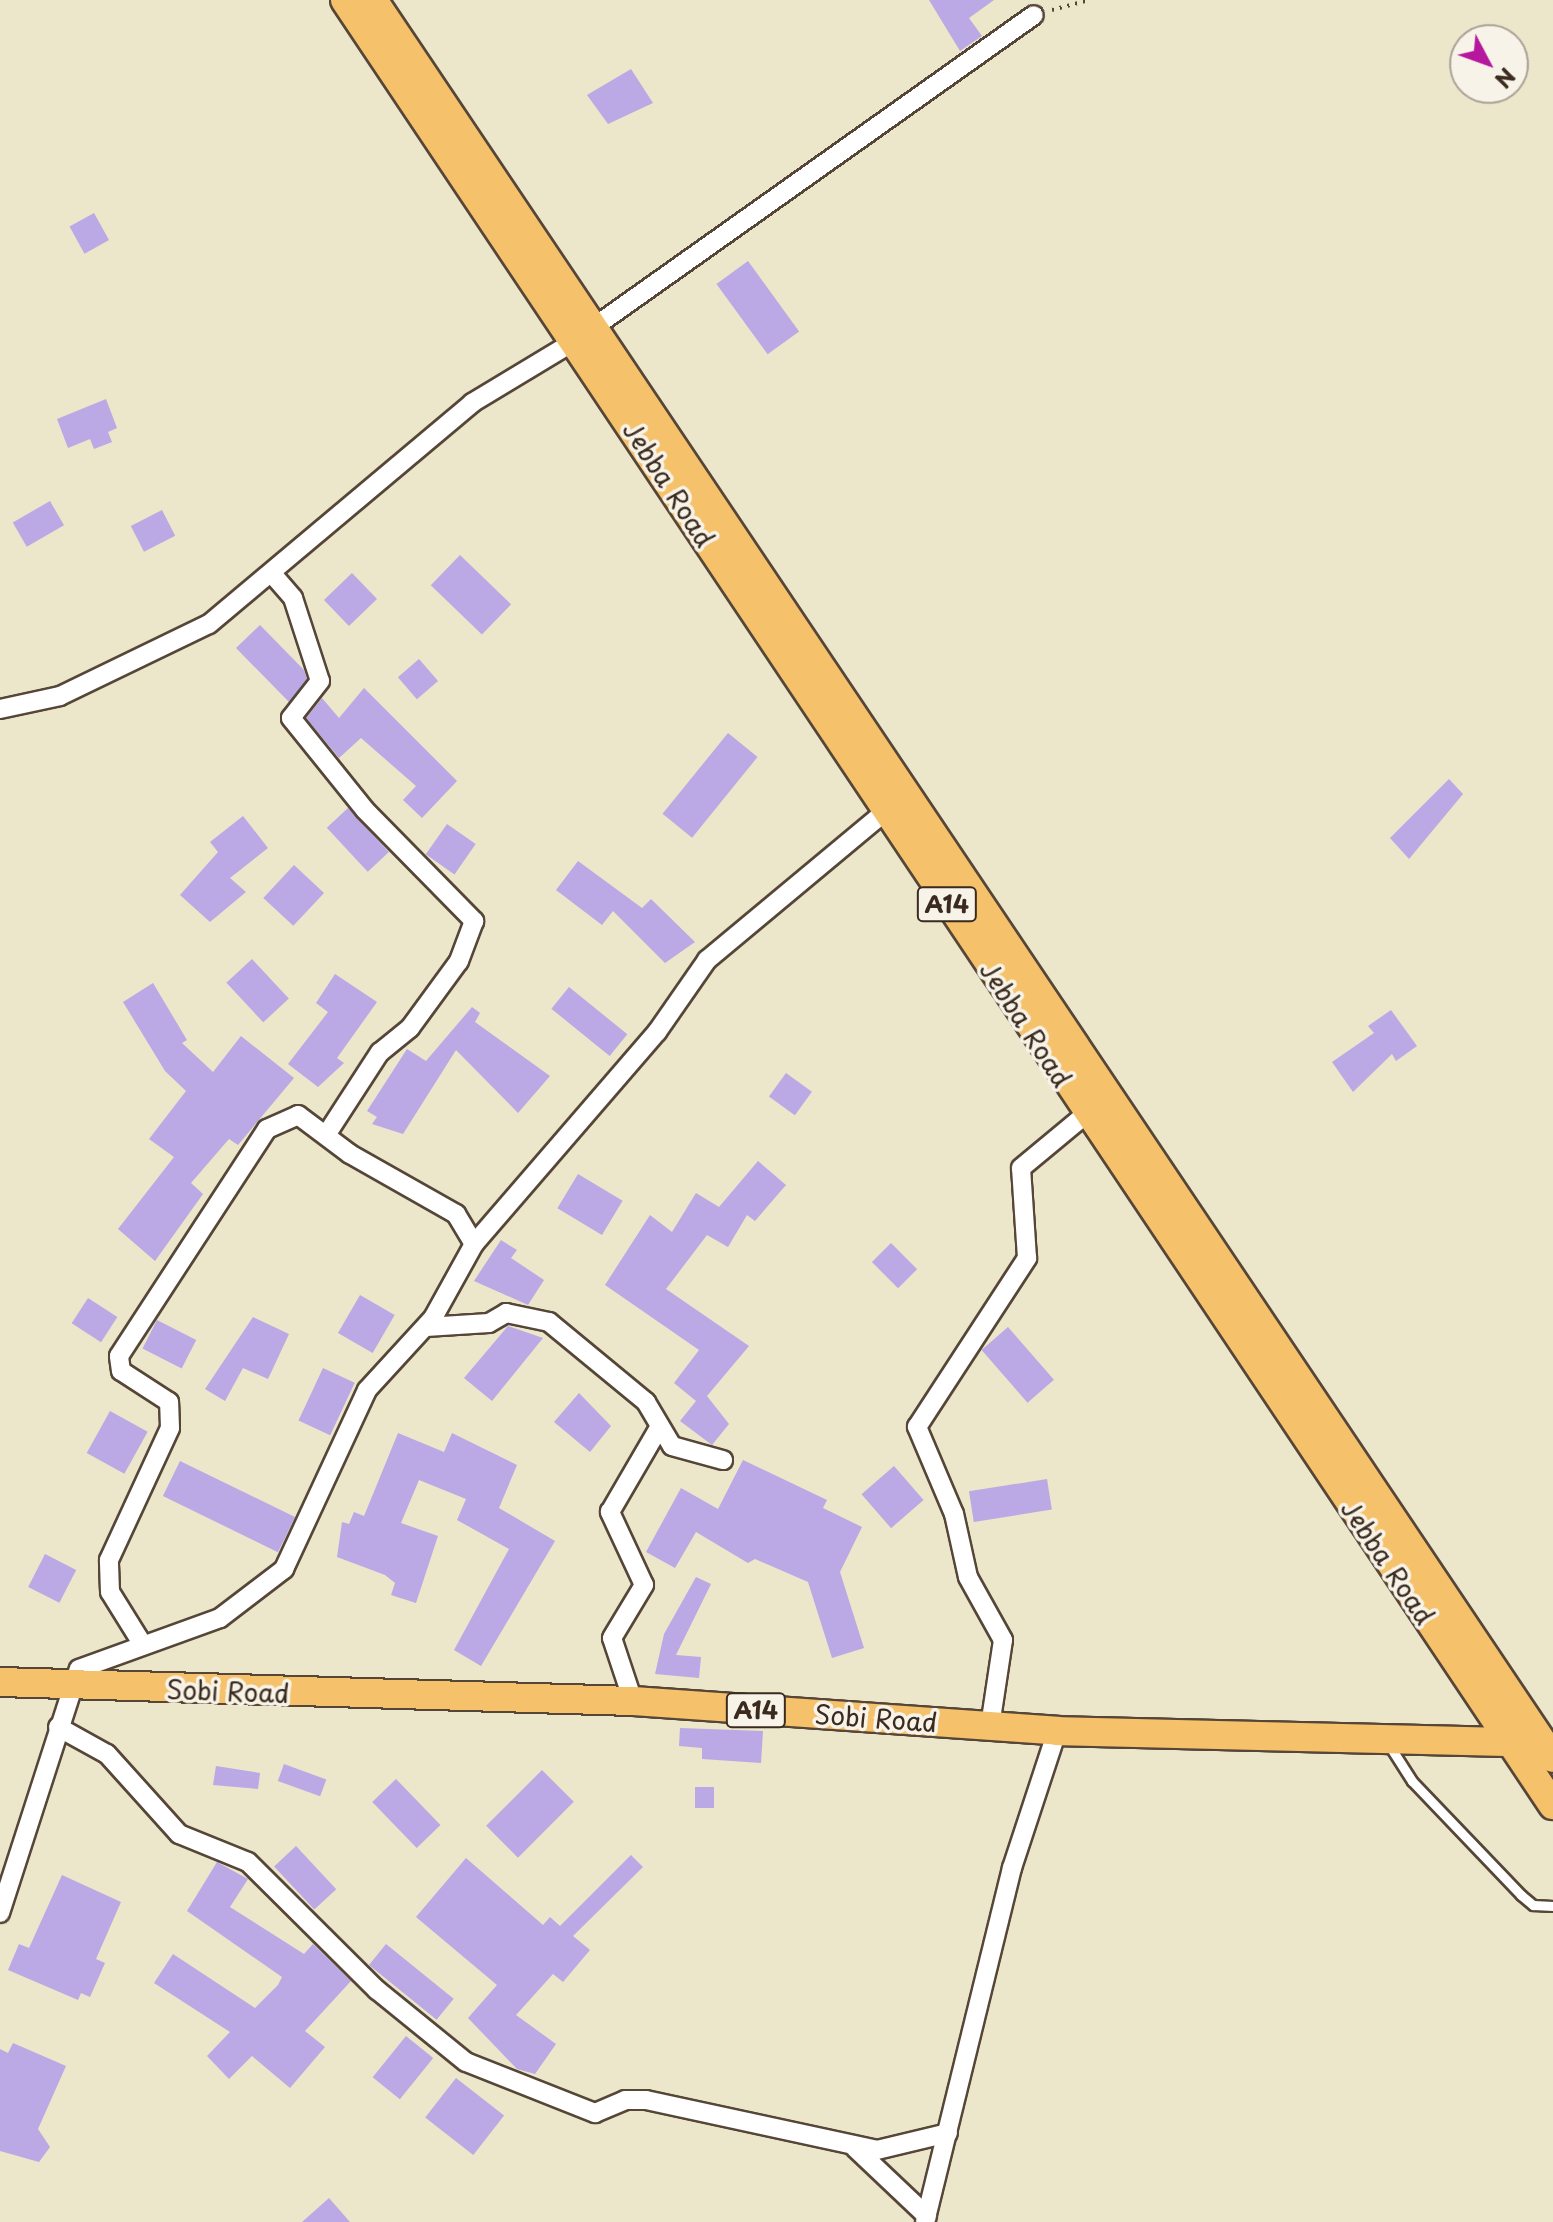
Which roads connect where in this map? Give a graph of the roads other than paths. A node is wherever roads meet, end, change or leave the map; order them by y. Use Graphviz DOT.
graph roads {
  1 [pos="345,0"];
  2 [pos="373,0"];
  3 [pos="1034,15"];
  4 [pos="584,334"];
  5 [pos="274,576"];
  6 [pos="0,709"];
  7 [pos="886,811"];
  8 [pos="1086,1114"];
  9 [pos="326,1135"];
  10 [pos="474,1244"];
  11 [pos="426,1327"];
  12 [pos="660,1426"];
  13 [pos="723,1460"];
  14 [pos="143,1645"];
  15 [pos="0,1682"];
  16 [pos="71,1684"];
  17 [pos="633,1701"];
  18 [pos="990,1726"];
  19 [pos="58,1727"];
  20 [pos="1057,1731"];
  21 [pos="1385,1739"];
  22 [pos="1512,1742"];
  23 [pos="1553,1758"];
  24 [pos="1553,1805"];
  25 [pos="1553,1906"];
  26 [pos="0,1913"];
  27 [pos="948,2133"];
  28 [pos="855,2148"];
  29 [pos="926,2219"];
  1 -- 4 [label="highway, Jebba Road / A14"];
  2 -- 4 [label="highway, A14"];
  3 -- 4 [label="street"];
  4 -- 5 [label="street"];
  4 -- 7 [label="highway, Jebba Road / A14"];
  4 -- 23 [label="highway, A14"];
  5 -- 6 [label="street"];
  5 -- 9 [label="street"];
  7 -- 8 [label="highway, Jebba Road / A14"];
  7 -- 10 [label="street"];
  8 -- 18 [label="street"];
  8 -- 22 [label="highway, Jebba Road / A14"];
  9 -- 10 [label="street"];
  9 -- 14 [label="street"];
  10 -- 11 [label="street"];
  11 -- 12 [label="street"];
  11 -- 14 [label="street"];
  12 -- 13 [label="street"];
  12 -- 17 [label="street"];
  14 -- 16 [label="street"];
  15 -- 16 [label="highway, Sobi Road / A14"];
  16 -- 17 [label="highway, Sobi Road / A14"];
  16 -- 19 [label="street"];
  17 -- 18 [label="highway, Sobi Road / A14"];
  18 -- 20 [label="highway, Sobi Road / A14"];
  19 -- 26 [label="street"];
  19 -- 28 [label="street"];
  20 -- 21 [label="highway, Sobi Road / A14"];
  20 -- 27 [label="street"];
  21 -- 22 [label="highway, Sobi Road / A14"];
  21 -- 25 [label="lane"];
  22 -- 24 [label="highway, Jebba Road / A14"];
  27 -- 28 [label="street"];
  27 -- 29 [label="street"];
  28 -- 29 [label="street"];
}
